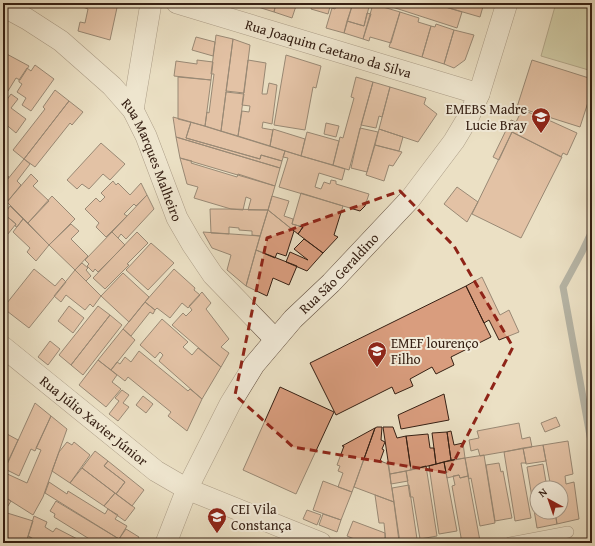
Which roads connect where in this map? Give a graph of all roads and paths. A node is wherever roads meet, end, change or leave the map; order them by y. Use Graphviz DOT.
graph roads {
  1 [pos="151,3"];
  2 [pos="177,3"];
  3 [pos="507,3"];
  4 [pos="3,6"];
  5 [pos="480,94"];
  6 [pos="133,110"];
  7 [pos="275,339"];
  8 [pos="3,347"];
  9 [pos="187,489"];
  10 [pos="568,532"];
  11 [pos="166,543"];
  12 [pos="321,543"];
  13 [pos="510,543"];
  1 -- 6 [label="street"];
  2 -- 5 [label="street, Rua Joaquim Caetano da Silva"];
  3 -- 5 [label="street, Rua São Geraldino"];
  4 -- 6 [label="street, Rua Marques Malheiro"];
  5 -- 7 [label="street, Rua São Geraldino"];
  6 -- 7 [label="street, Rua Marques Malheiro"];
  7 -- 9 [label="street, Rua São Geraldino"];
  8 -- 9 [label="street, Rua Júlio Xavier Júnior"];
  9 -- 11 [label="street, Rua São Geraldino"];
  9 -- 12 [label="street, Rua Júlio Xavier Júnior"];
  10 -- 13 [label="lane"];
}
